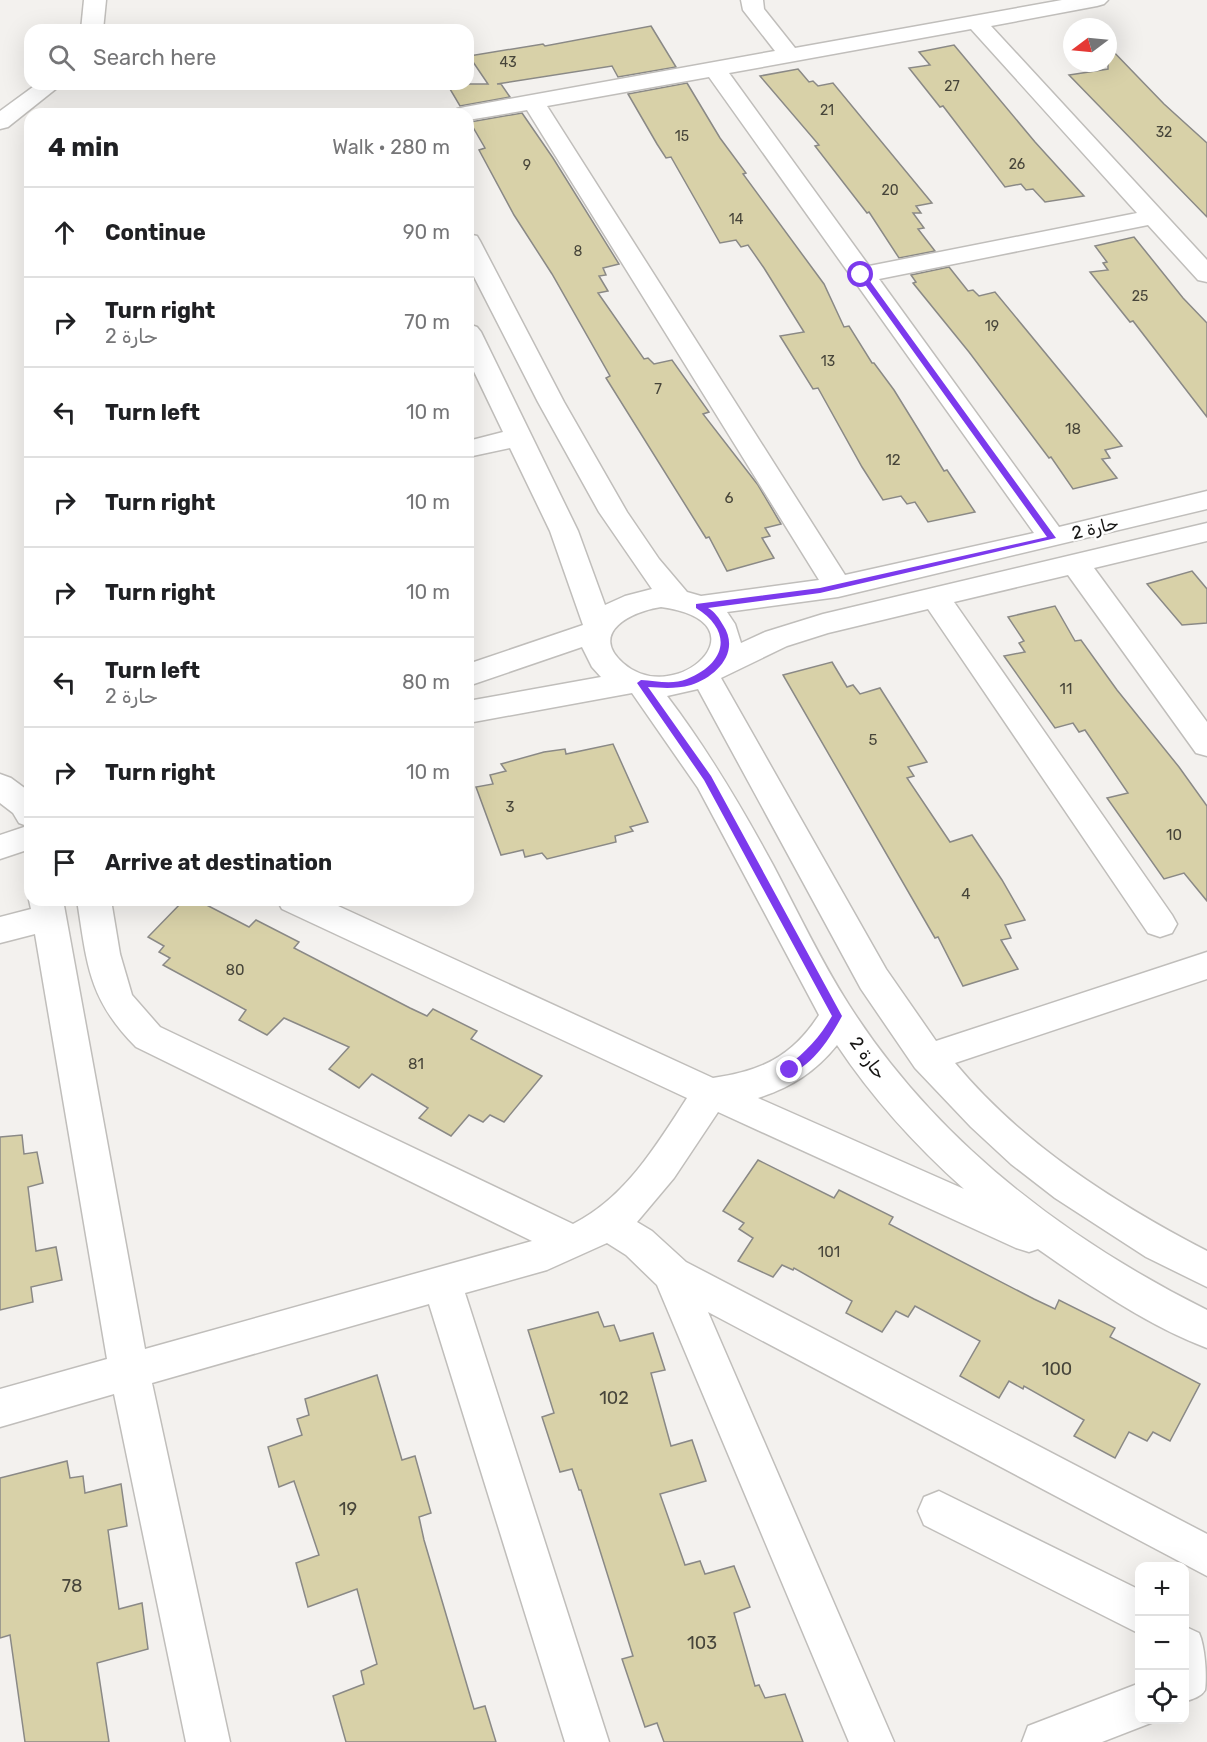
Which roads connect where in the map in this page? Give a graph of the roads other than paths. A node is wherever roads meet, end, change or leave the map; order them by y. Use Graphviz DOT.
graph roads {
  1 [pos="95,0"];
  2 [pos="752,0"];
  3 [pos="1097,0"];
  4 [pos="975,21"];
  5 [pos="93,24"];
  6 [pos="790,56"];
  7 [pos="716,70"];
  8 [pos="43,90"];
  9 [pos="533,102"];
  10 [pos="474,112"];
  11 [pos="0,122"];
  12 [pos="1152,217"];
  13 [pos="474,253"];
  14 [pos="861,275"];
  15 [pos="1207,275"];
  16 [pos="474,344"];
  17 [pos="519,437"];
  18 [pos="474,448"];
  19 [pos="1207,500"];
  20 [pos="1207,532"];
  21 [pos="1052,538"];
  22 [pos="1075,564"];
  23 [pos="838,587"];
  24 [pos="936,598"];
  25 [pos="688,602"];
  26 [pos="599,630"];
  27 [pos="710,671"];
  28 [pos="474,673"];
  29 [pos="638,682"];
  30 [pos="474,711"];
  31 [pos="1207,745"];
  32 [pos="24,839"];
  33 [pos="0,847"];
  34 [pos="95,906"];
  35 [pos="307,906"];
  36 [pos="48,909"];
  37 [pos="1161,924"];
  38 [pos="0,930"];
  39 [pos="1207,965"];
  40 [pos="837,1016"];
  41 [pos="928,1058"];
  42 [pos="711,1094"];
  43 [pos="589,1232"];
  44 [pos="1080,1259"];
  45 [pos="1207,1270"];
  46 [pos="672,1275"];
  47 [pos="442,1283"];
  48 [pos="1207,1330"];
  49 [pos="129,1371"];
  50 [pos="0,1408"];
  51 [pos="939,1511"];
  52 [pos="1207,1556"];
  53 [pos="1135,1610"];
  54 [pos="1135,1707"];
  55 [pos="208,1742"];
  56 [pos="587,1742"];
  57 [pos="872,1742"];
  58 [pos="1044,1742"];
  1 -- 5 [label="street"];
  2 -- 6 [label="street"];
  3 -- 4 [label="street"];
  4 -- 6 [label="street"];
  4 -- 12 [label="street"];
  6 -- 7 [label="street"];
  7 -- 9 [label="street"];
  7 -- 14 [label="street"];
  8 -- 11 [label="street"];
  9 -- 10 [label="street"];
  9 -- 23 [label="street"];
  12 -- 14 [label="street"];
  12 -- 15 [label="street"];
  13 -- 25 [label="street"];
  14 -- 21 [label="street"];
  16 -- 17 [label="street"];
  17 -- 18 [label="street"];
  17 -- 26 [label="street"];
  19 -- 21 [label="street, حارة 2"];
  20 -- 22 [label="street, حارة 2"];
  21 -- 23 [label="street, حارة 2"];
  22 -- 24 [label="street, حارة 2"];
  22 -- 31 [label="street"];
  23 -- 25 [label="street, حارة 2"];
  24 -- 27 [label="street, حارة 2"];
  24 -- 37 [label="street"];
  25 -- 26 [label="street"];
  25 -- 27 [label="street"];
  26 -- 28 [label="street"];
  26 -- 29 [label="street"];
  27 -- 29 [label="street"];
  27 -- 41 [label="street"];
  29 -- 30 [label="street"];
  29 -- 40 [label="street, حارة 2"];
  32 -- 33 [label="street"];
  34 -- 43 [label="street"];
  35 -- 42 [label="street"];
  36 -- 38 [label="street"];
  36 -- 49 [label="street"];
  39 -- 41 [label="street"];
  40 -- 42 [label="street"];
  40 -- 44 [label="street, حارة 2"];
  41 -- 45 [label="street"];
  42 -- 43 [label="street"];
  42 -- 44 [label="street"];
  43 -- 46 [label="street"];
  43 -- 47 [label="street"];
  44 -- 48 [label="street, حارة 2"];
  46 -- 52 [label="street"];
  46 -- 57 [label="street"];
  47 -- 49 [label="street"];
  47 -- 56 [label="street"];
  49 -- 50 [label="street"];
  49 -- 55 [label="street"];
  51 -- 53 [label="street"];
  54 -- 58 [label="street"];
}
